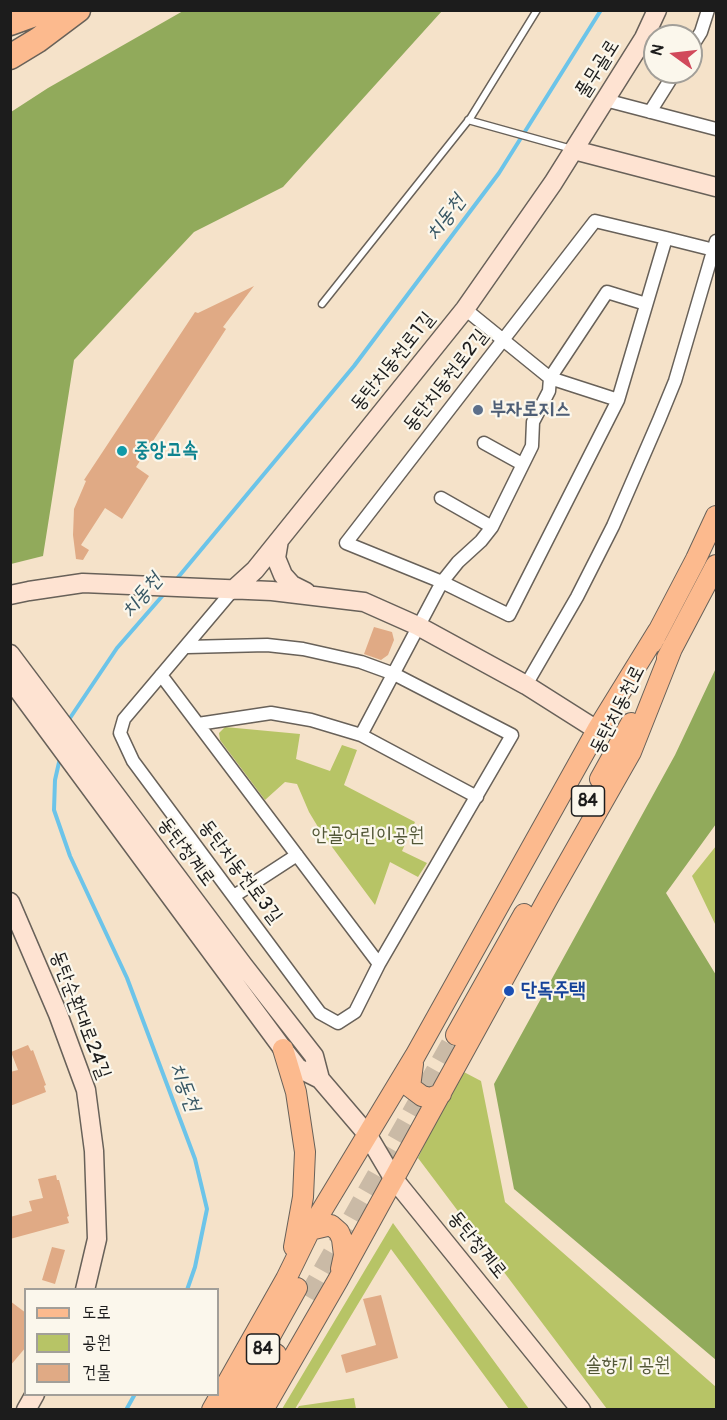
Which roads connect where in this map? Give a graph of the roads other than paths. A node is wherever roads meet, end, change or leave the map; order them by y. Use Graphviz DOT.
graph roads {
  1 [pos="46,10"];
  2 [pos="78,10"];
  3 [pos="537,10"];
  4 [pos="657,10"];
  5 [pos="708,10"];
  6 [pos="10,23"];
  7 [pos="703,26"];
  8 [pos="10,57"];
  9 [pos="668,84"];
  10 [pos="605,100"];
  11 [pos="650,112"];
  12 [pos="468,120"];
  13 [pos="717,129"];
  14 [pos="574,150"];
  15 [pos="717,187"];
  16 [pos="666,238"];
  17 [pos="715,245"];
  18 [pos="322,304"];
  19 [pos="646,304"];
  20 [pos="465,309"];
  21 [pos="503,340"];
  22 [pos="550,378"];
  23 [pos="618,400"];
  24 [pos="484,443"];
  25 [pos="522,464"];
  26 [pos="441,498"];
  27 [pos="717,516"];
  28 [pos="492,527"];
  29 [pos="279,540"];
  30 [pos="717,565"];
  31 [pos="442,582"];
  32 [pos="226,590"];
  33 [pos="10,595"];
  34 [pos="310,595"];
  35 [pos="418,626"];
  36 [pos="658,631"];
  37 [pos="673,646"];
  38 [pos="187,647"];
  39 [pos="10,654"];
  40 [pos="393,674"];
  41 [pos="161,675"];
  42 [pos="10,679"];
  43 [pos="526,685"];
  44 [pos="198,724"];
  45 [pos="597,730"];
  46 [pos="361,735"];
  47 [pos="104,792"];
  48 [pos="477,797"];
  49 [pos="297,855"];
  50 [pos="234,897"];
  51 [pos="10,902"];
  52 [pos="379,964"];
  53 [pos="282,1049"];
  54 [pos="414,1056"];
  55 [pos="320,1079"];
  56 [pos="441,1094"];
  57 [pos="367,1134"];
  58 [pos="393,1178"];
  59 [pos="310,1230"];
  60 [pos="338,1280"];
  61 [pos="85,1288"];
  62 [pos="297,1288"];
  63 [pos="33,1396"];
  64 [pos="26,1410"];
  65 [pos="212,1410"];
  66 [pos="229,1410"];
  67 [pos="246,1410"];
  68 [pos="264,1410"];
  69 [pos="581,1410"];
  1 -- 6 [label="highway"];
  2 -- 8 [label="highway"];
  3 -- 12 [label="lane"];
  4 -- 10 [label="street, 풀무골로"];
  5 -- 7 [label="street"];
  9 -- 11 [label="street"];
  10 -- 11 [label="street"];
  10 -- 14 [label="street, 풀무골로"];
  11 -- 13 [label="street"];
  12 -- 14 [label="lane"];
  12 -- 18 [label="lane"];
  14 -- 15 [label="street"];
  14 -- 20 [label="street, 동탄치동천로1길"];
  16 -- 17 [label="street, 동탄치동천로2길"];
  16 -- 19 [label="street, 동탄치동천로2길"];
  16 -- 21 [label="street, 동탄치동천로2길"];
  17 -- 43 [label="street"];
  19 -- 22 [label="street"];
  19 -- 23 [label="street, 동탄치동천로2길"];
  20 -- 21 [label="street"];
  20 -- 29 [label="street, 동탄치동천로1길"];
  21 -- 22 [label="street"];
  21 -- 31 [label="street, 동탄치동천로2길"];
  22 -- 23 [label="street"];
  22 -- 25 [label="street"];
  23 -- 31 [label="street, 동탄치동천로2길"];
  24 -- 25 [label="street"];
  25 -- 28 [label="street"];
  26 -- 28 [label="street"];
  27 -- 36 [label="main road, 동탄치동천로 / 84"];
  28 -- 31 [label="street"];
  29 -- 32 [label="street, 동탄치동천로1길"];
  29 -- 34 [label="street"];
  30 -- 37 [label="main road, 동탄치동천로 / 84"];
  31 -- 35 [label="street"];
  32 -- 33 [label="street"];
  32 -- 34 [label="street"];
  32 -- 38 [label="street, 동탄치동천로3길"];
  34 -- 35 [label="street"];
  35 -- 40 [label="street"];
  35 -- 43 [label="street"];
  36 -- 37 [label="main road, 동탄치동천로 / 84"];
  36 -- 45 [label="main road"];
  37 -- 56 [label="main road"];
  38 -- 40 [label="street, 동탄치동천로3길"];
  38 -- 41 [label="street, 동탄치동천로3길"];
  39 -- 47 [label="street, 동탄청계로"];
  40 -- 46 [label="street"];
  40 -- 48 [label="street, 동탄치동천로3길"];
  41 -- 44 [label="street"];
  41 -- 50 [label="street, 동탄치동천로3길"];
  42 -- 47 [label="street, 동탄청계로"];
  43 -- 45 [label="street"];
  44 -- 46 [label="street"];
  44 -- 49 [label="street"];
  45 -- 54 [label="main road"];
  46 -- 48 [label="street"];
  47 -- 53 [label="street, 동탄청계로"];
  47 -- 55 [label="street, 동탄청계로"];
  48 -- 52 [label="street, 동탄치동천로3길"];
  49 -- 50 [label="street"];
  49 -- 52 [label="street"];
  50 -- 52 [label="street, 동탄치동천로3길"];
  51 -- 61 [label="street, 동탄순환대로24길"];
  53 -- 55 [label="street, 동탄청계로"];
  53 -- 62 [label="main road"];
  54 -- 56 [label="main road"];
  54 -- 57 [label="main road"];
  55 -- 57 [label="street, 동탄청계로"];
  56 -- 58 [label="main road"];
  57 -- 58 [label="street, 동탄청계로"];
  57 -- 59 [label="main road"];
  58 -- 60 [label="main road"];
  58 -- 69 [label="street, 동탄청계로"];
  59 -- 60 [label="main road"];
  59 -- 62 [label="main road"];
  60 -- 68 [label="main road"];
  62 -- 65 [label="main road"];
  62 -- 66 [label="main road, 84"];
  62 -- 67 [label="main road, 84"];
  63 -- 64 [label="street"];
}
